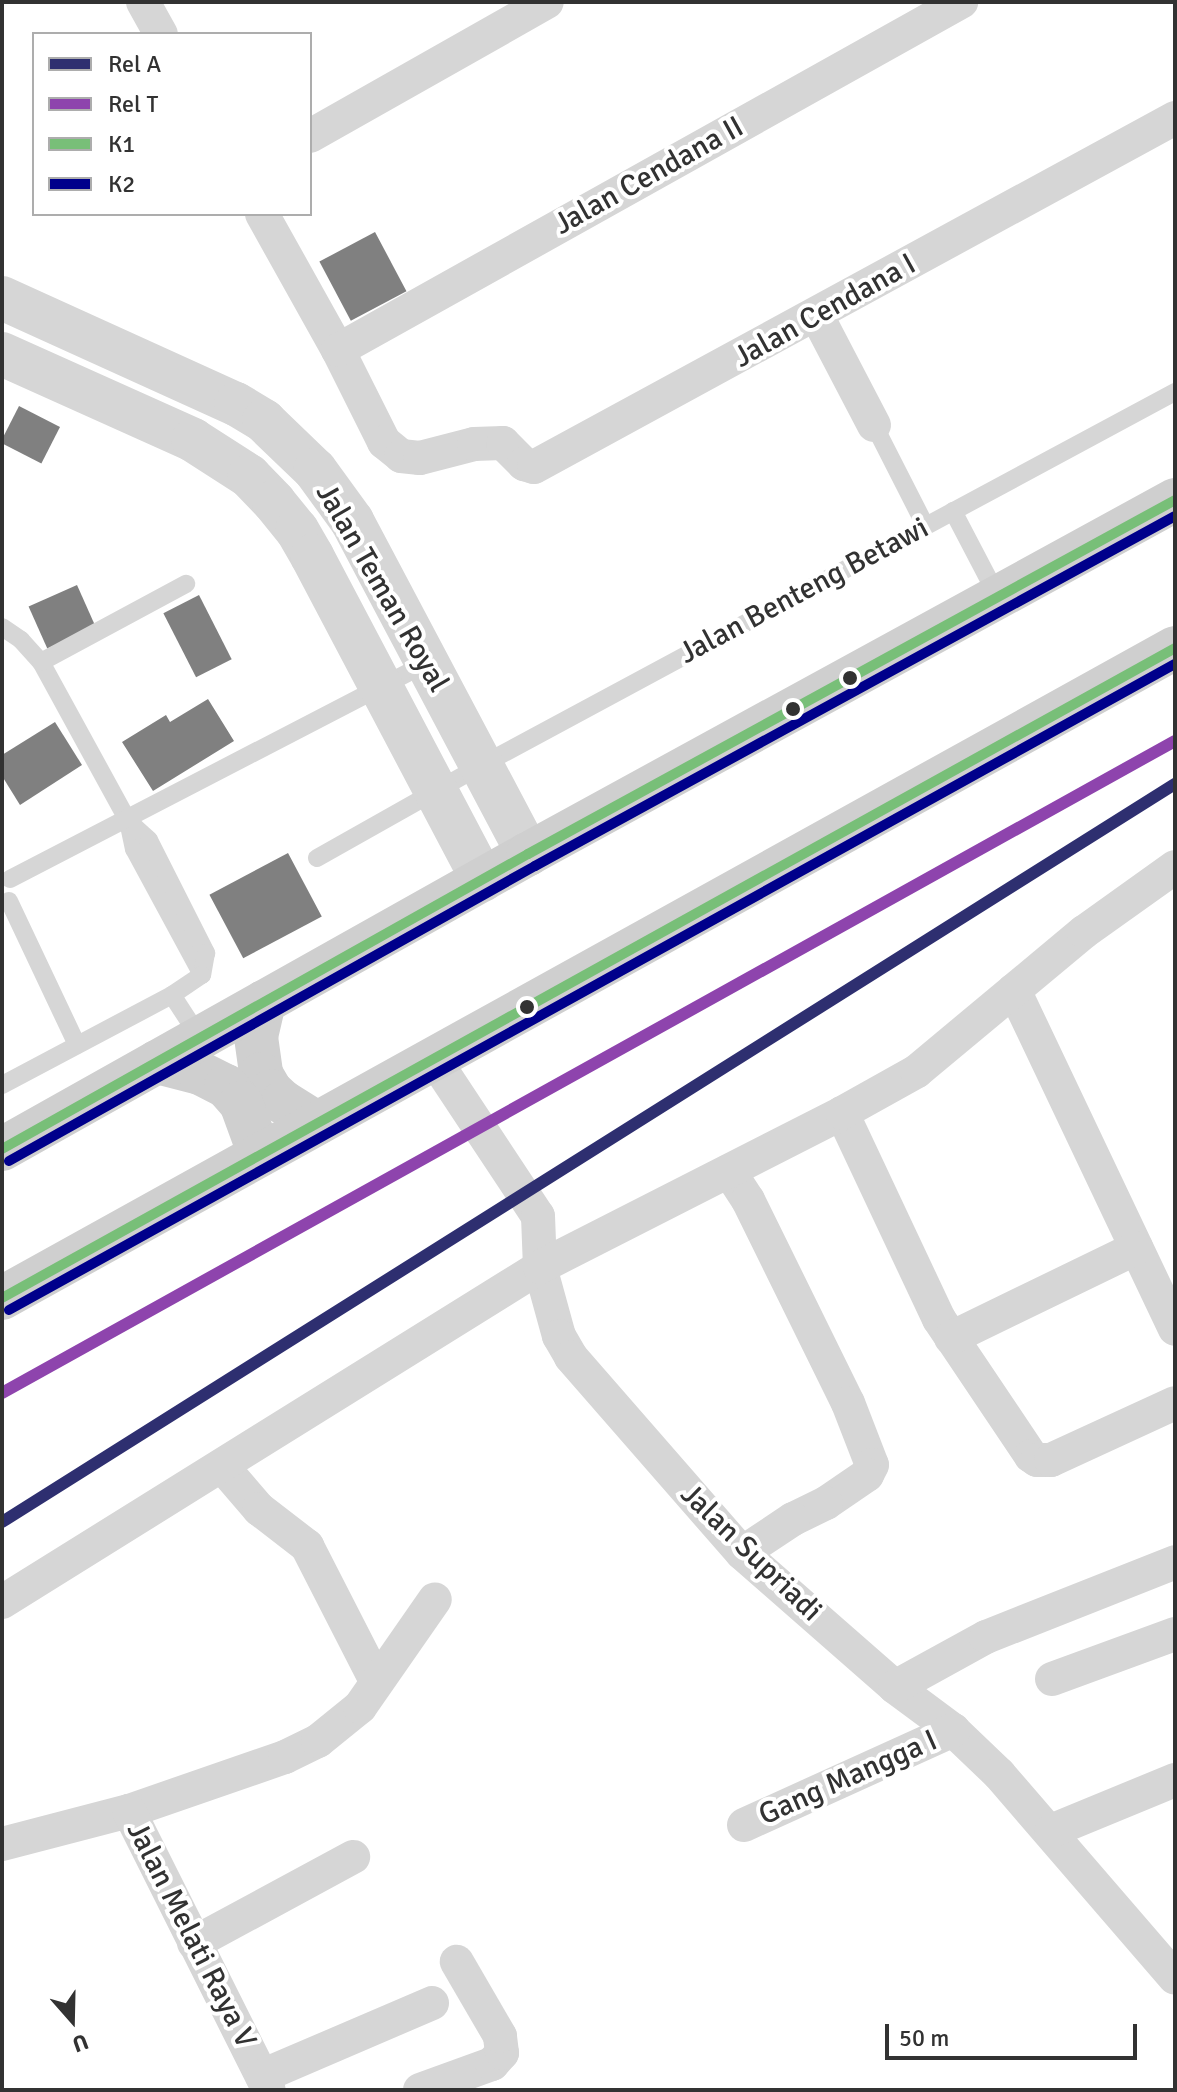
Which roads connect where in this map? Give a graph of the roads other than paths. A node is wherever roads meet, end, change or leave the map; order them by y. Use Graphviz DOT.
graph roads {
  1 [pos="547,2"];
  2 [pos="961,2"];
  3 [pos="1175,118"];
  4 [pos="312,135"];
  5 [pos="263,216"];
  6 [pos="2,298"];
  7 [pos="817,316"];
  8 [pos="338,350"];
  9 [pos="2,354"];
  10 [pos="1175,392"];
  11 [pos="874,425"];
  12 [pos="1175,500"];
  13 [pos="953,511"];
  14 [pos="925,525"];
  15 [pos="186,584"];
  16 [pos="998,597"];
  17 [pos="2,627"];
  18 [pos="1175,648"];
  19 [pos="41,662"];
  20 [pos="427,663"];
  21 [pos="380,688"];
  22 [pos="470,747"];
  23 [pos="415,754"];
  24 [pos="435,792"];
  25 [pos="128,821"];
  26 [pos="528,854"];
  27 [pos="317,858"];
  28 [pos="1175,867"];
  29 [pos="6,876"];
  30 [pos="483,880"];
  31 [pos="5,904"];
  32 [pos="1014,990"];
  33 [pos="172,995"];
  34 [pos="264,1002"];
  35 [pos="200,1038"];
  36 [pos="77,1045"];
  37 [pos="434,1059"];
  38 [pos="157,1062"];
  39 [pos="2,1085"];
  40 [pos="842,1113"];
  41 [pos="317,1123"];
  42 [pos="2,1149"];
  43 [pos="260,1155"];
  44 [pos="729,1171"];
  45 [pos="1136,1248"];
  46 [pos="540,1267"];
  47 [pos="2,1298"];
  48 [pos="1175,1329"];
  49 [pos="951,1338"];
  50 [pos="1175,1403"];
  51 [pos="222,1466"];
  52 [pos="742,1553"];
  53 [pos="1175,1562"];
  54 [pos="435,1599"];
  55 [pos="2,1602"];
  56 [pos="1175,1634"];
  57 [pos="1052,1679"];
  58 [pos="376,1681"];
  59 [pos="895,1687"];
  60 [pos="953,1730"];
  61 [pos="1175,1780"];
  62 [pos="129,1811"];
  63 [pos="744,1825"];
  64 [pos="1051,1831"];
  65 [pos="2,1844"];
  66 [pos="353,1857"];
  67 [pos="194,1943"];
  68 [pos="457,1962"];
  69 [pos="1175,1978"];
  70 [pos="432,2003"];
  71 [pos="266,2083"];
  72 [pos="420,2090"];
  1 -- 4 [label="street"];
  2 -- 8 [label="street, Jalan Cendana II"];
  3 -- 7 [label="street, Jalan Cendana I"];
  5 -- 8 [label="street"];
  6 -- 20 [label="street, Jalan Teman Royal"];
  7 -- 8 [label="street, Jalan Cendana I"];
  7 -- 11 [label="street"];
  9 -- 21 [label="street, Jalan Teman Royal"];
  10 -- 13 [label="lane, Jalan Benteng Betawi"];
  11 -- 14 [label="lane"];
  12 -- 16 [label="main road"];
  13 -- 14 [label="lane, Jalan Benteng Betawi"];
  13 -- 16 [label="lane"];
  14 -- 22 [label="lane, Jalan Benteng Betawi"];
  15 -- 19 [label="lane"];
  16 -- 26 [label="main road"];
  17 -- 19 [label="lane"];
  18 -- 37 [label="main road"];
  19 -- 25 [label="lane"];
  20 -- 21 [label="lane"];
  20 -- 22 [label="street, Jalan Teman Royal"];
  21 -- 23 [label="street, Jalan Teman Royal"];
  21 -- 25 [label="lane"];
  22 -- 23 [label="street"];
  22 -- 24 [label="lane, Jalan Benteng Betawi"];
  22 -- 26 [label="street, Jalan Teman Royal"];
  23 -- 24 [label="street, Jalan Teman Royal"];
  24 -- 27 [label="lane, Jalan Benteng Betawi"];
  24 -- 30 [label="street, Jalan Teman Royal"];
  25 -- 29 [label="lane"];
  25 -- 33 [label="lane"];
  26 -- 30 [label="main road"];
  28 -- 32 [label="street"];
  29 -- 31 [label="lane"];
  30 -- 34 [label="main road"];
  31 -- 36 [label="lane"];
  32 -- 40 [label="street"];
  32 -- 45 [label="street"];
  33 -- 35 [label="lane"];
  33 -- 36 [label="lane"];
  34 -- 35 [label="main road"];
  34 -- 41 [label="main road"];
  35 -- 38 [label="main road"];
  36 -- 39 [label="lane"];
  37 -- 41 [label="main road"];
  37 -- 46 [label="street, Jalan Supriadi"];
  38 -- 42 [label="main road"];
  38 -- 43 [label="main road"];
  40 -- 44 [label="street"];
  40 -- 49 [label="street"];
  41 -- 43 [label="main road"];
  43 -- 47 [label="main road"];
  44 -- 46 [label="street"];
  44 -- 52 [label="street"];
  45 -- 48 [label="street"];
  45 -- 49 [label="street"];
  46 -- 51 [label="street"];
  46 -- 52 [label="street, Jalan Supriadi"];
  49 -- 50 [label="street"];
  51 -- 55 [label="street"];
  51 -- 58 [label="street"];
  52 -- 59 [label="street, Jalan Supriadi"];
  53 -- 59 [label="street"];
  54 -- 58 [label="street"];
  56 -- 57 [label="street"];
  58 -- 62 [label="street"];
  59 -- 60 [label="street, Jalan Supriadi"];
  60 -- 63 [label="street, Gang Mangga I"];
  60 -- 64 [label="street, Jalan Supriadi"];
  61 -- 64 [label="street"];
  62 -- 65 [label="street, Jalan Melati Raya V"];
  62 -- 67 [label="street, Jalan Melati Raya V"];
  64 -- 69 [label="street, Jalan Supriadi"];
  66 -- 67 [label="street"];
  67 -- 71 [label="street, Jalan Melati Raya V"];
  68 -- 72 [label="street"];
  70 -- 71 [label="street"];
}
